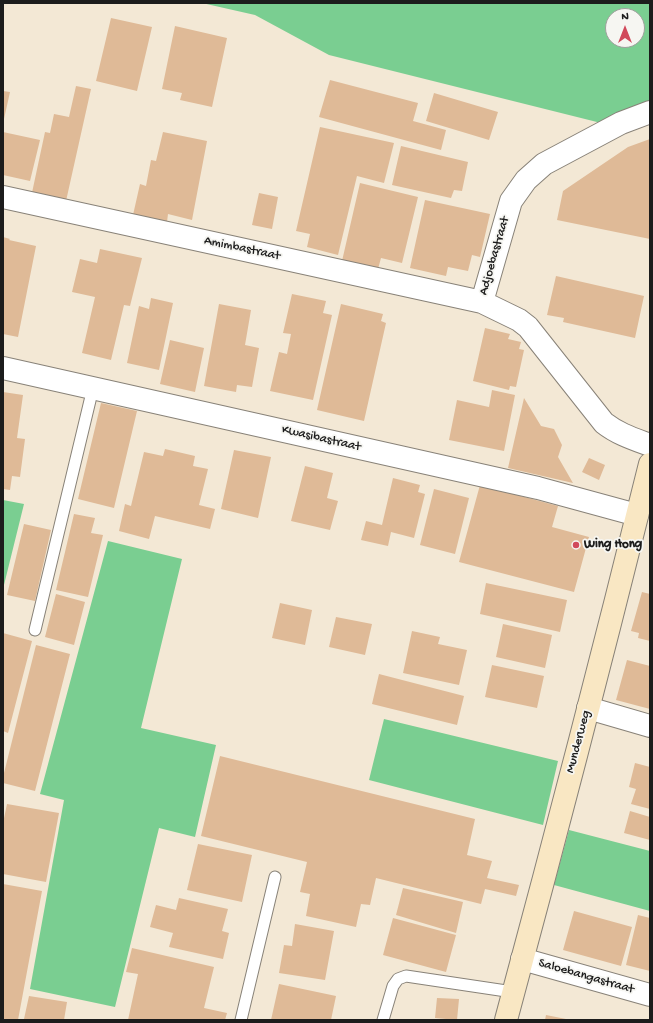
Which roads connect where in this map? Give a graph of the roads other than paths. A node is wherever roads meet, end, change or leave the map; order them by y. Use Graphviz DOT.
graph roads {
  1 [pos="650,112"];
  2 [pos="3,197"];
  3 [pos="482,302"];
  4 [pos="3,368"];
  5 [pos="93,388"];
  6 [pos="650,445"];
  7 [pos="650,464"];
  8 [pos="637,515"];
  9 [pos="35,630"];
  10 [pos="588,708"];
  11 [pos="650,726"];
  12 [pos="275,877"];
  13 [pos="522,959"];
  14 [pos="513,992"];
  15 [pos="650,995"];
  16 [pos="241,1020"];
  17 [pos="383,1020"];
  18 [pos="506,1020"];
  1 -- 3 [label="street, Adjoebastraat"];
  2 -- 3 [label="street, Amimbastraat"];
  3 -- 6 [label="street, Adjoebastraat"];
  4 -- 5 [label="street, Kwasibastraat"];
  5 -- 8 [label="street, Kwasibastraat"];
  5 -- 9 [label="lane"];
  7 -- 8 [label="street, Munderweg"];
  8 -- 10 [label="street, Munderweg"];
  10 -- 11 [label="street"];
  10 -- 13 [label="street, Munderweg"];
  12 -- 16 [label="lane"];
  13 -- 14 [label="street, Munderweg"];
  13 -- 15 [label="street, Saloebangastraat"];
  14 -- 17 [label="lane"];
  14 -- 18 [label="street, Munderweg"];
}
